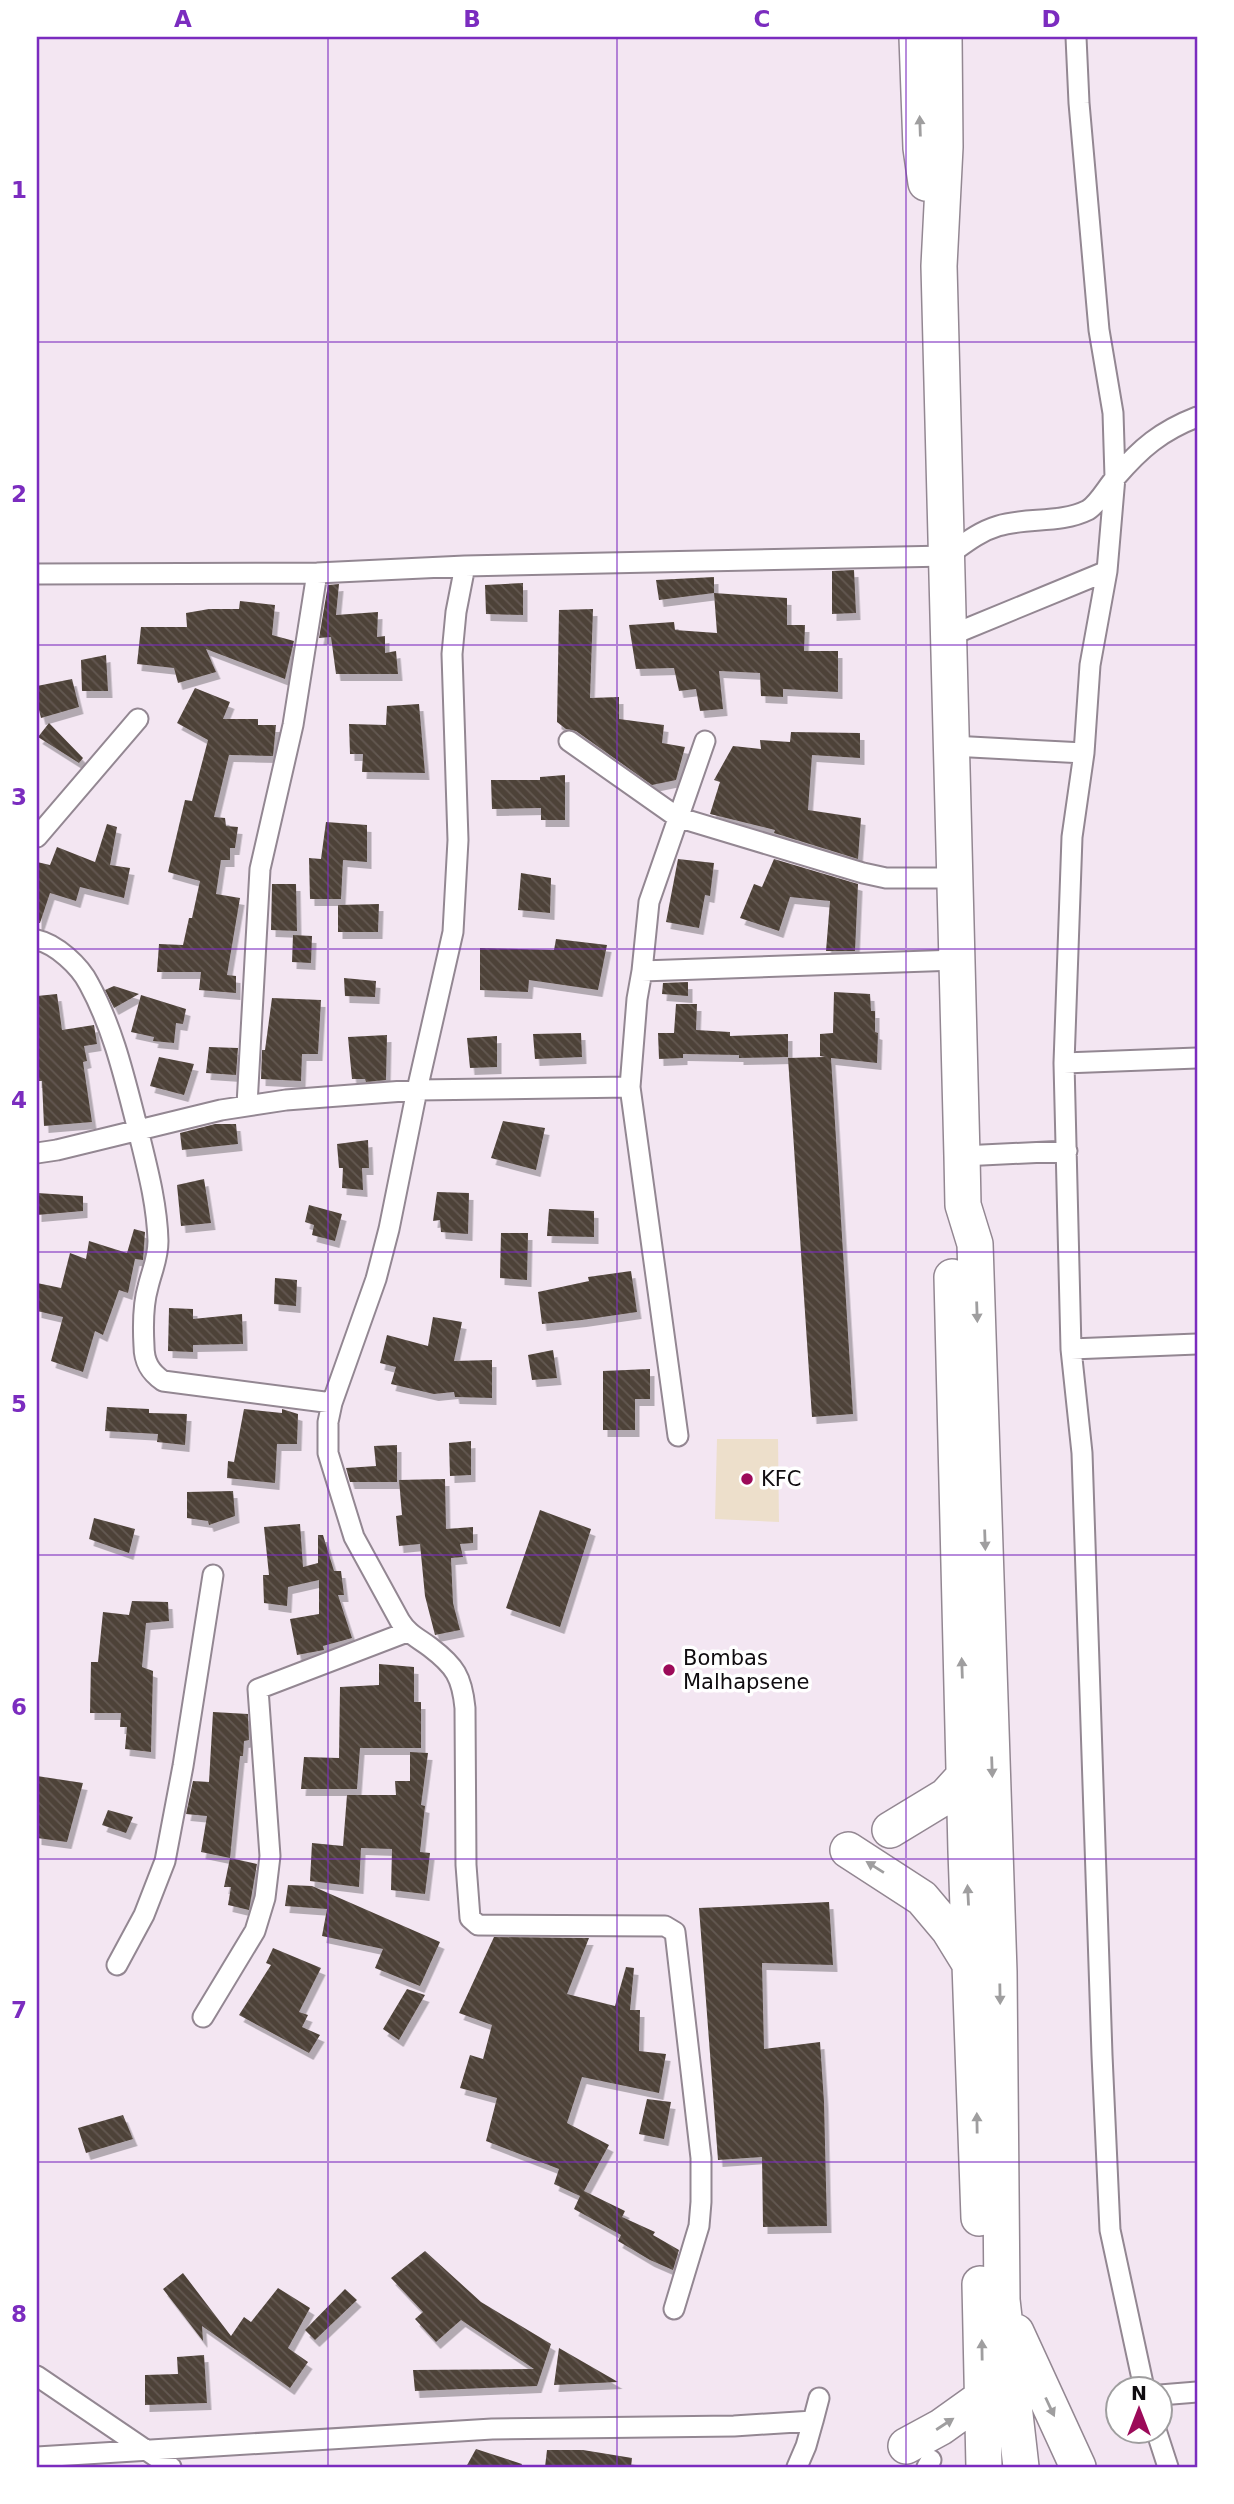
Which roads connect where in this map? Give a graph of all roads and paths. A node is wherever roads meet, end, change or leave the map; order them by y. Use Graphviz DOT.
graph roads {
  1 [pos="917,37"];
  2 [pos="944,37"];
  3 [pos="1076,37"];
  4 [pos="939,266"];
  5 [pos="1197,418"];
  6 [pos="1115,477"];
  7 [pos="947,556"];
  8 [pos="465,566"];
  9 [pos="1107,571"];
  10 [pos="317,572"];
  11 [pos="37,574"];
  12 [pos="949,636"];
  13 [pos="138,719"];
  14 [pos="569,741"];
  15 [pos="705,741"];
  16 [pos="952,746"];
  17 [pos="1084,753"];
  18 [pos="677,817"];
  19 [pos="37,837"];
  20 [pos="955,878"];
  21 [pos="37,940"];
  22 [pos="957,960"];
  23 [pos="642,971"];
  24 [pos="1197,1058"];
  25 [pos="1064,1063"];
  26 [pos="630,1087"];
  27 [pos="417,1090"];
  28 [pos="247,1105"];
  29 [pos="138,1130"];
  30 [pos="1067,1151"];
  31 [pos="37,1153"];
  32 [pos="962,1156"];
  33 [pos="963,1205"];
  34 [pos="1197,1344"];
  35 [pos="1071,1349"];
  36 [pos="332,1403"];
  37 [pos="677,1436"];
  38 [pos="212,1575"];
  39 [pos="407,1632"];
  40 [pos="965,1775"];
  41 [pos="890,1830"];
  42 [pos="848,1850"];
  43 [pos="117,1965"];
  44 [pos="971,1967"];
  45 [pos="203,2017"];
  46 [pos="1002,2300"];
  47 [pos="674,2309"];
  48 [pos="1141,2374"];
  49 [pos="37,2376"];
  50 [pos="1197,2392"];
  51 [pos="1174,2394"];
  52 [pos="819,2398"];
  53 [pos="983,2398"];
  54 [pos="813,2421"];
  55 [pos="1160,2444"];
  56 [pos="143,2449"];
  57 [pos="37,2458"];
  58 [pos="921,2458"];
  59 [pos="171,2467"];
  60 [pos="797,2467"];
  61 [pos="984,2467"];
  62 [pos="1021,2467"];
  63 [pos="1078,2467"];
  64 [pos="1168,2467"];
  4 -- 1 [label="highway, one-way"];
  2 -- 4 [label="highway"];
  3 -- 6 [label="street"];
  4 -- 7 [label="highway"];
  5 -- 6 [label="street"];
  6 -- 7 [label="street"];
  6 -- 9 [label="street"];
  7 -- 8 [label="street"];
  7 -- 12 [label="highway"];
  8 -- 10 [label="street"];
  8 -- 27 [label="street"];
  9 -- 12 [label="street"];
  9 -- 17 [label="street"];
  10 -- 11 [label="street"];
  10 -- 28 [label="street"];
  12 -- 16 [label="highway"];
  13 -- 19 [label="street"];
  14 -- 18 [label="street"];
  15 -- 18 [label="street"];
  16 -- 17 [label="street"];
  16 -- 20 [label="highway"];
  17 -- 25 [label="street"];
  18 -- 20 [label="street"];
  18 -- 23 [label="street"];
  20 -- 22 [label="highway"];
  21 -- 29 [label="street"];
  22 -- 23 [label="street"];
  22 -- 32 [label="highway"];
  23 -- 26 [label="street"];
  24 -- 25 [label="street"];
  25 -- 30 [label="street"];
  26 -- 27 [label="street"];
  26 -- 37 [label="street"];
  27 -- 28 [label="street"];
  27 -- 36 [label="street"];
  28 -- 29 [label="street"];
  29 -- 31 [label="street"];
  29 -- 36 [label="street"];
  30 -- 32 [label="street"];
  30 -- 35 [label="street"];
  32 -- 33 [label="highway"];
  40 -- 33 [label="highway, one-way"];
  33 -- 46 [label="highway, one-way"];
  34 -- 35 [label="street"];
  35 -- 48 [label="street"];
  36 -- 39 [label="street"];
  38 -- 43 [label="street"];
  39 -- 45 [label="street"];
  39 -- 47 [label="street"];
  40 -- 41 [label="highway"];
  44 -- 40 [label="highway, one-way"];
  44 -- 42 [label="highway, one-way"];
  53 -- 44 [label="highway, one-way"];
  46 -- 62 [label="highway"];
  46 -- 63 [label="highway, one-way"];
  49 -- 56 [label="street"];
  50 -- 51 [label="street"];
  52 -- 54 [label="street"];
  58 -- 53 [label="highway, one-way"];
  53 -- 61 [label="highway"];
  54 -- 56 [label="street"];
  54 -- 60 [label="street"];
  55 -- 64 [label="street"];
  56 -- 57 [label="street"];
  56 -- 59 [label="street"];
}
